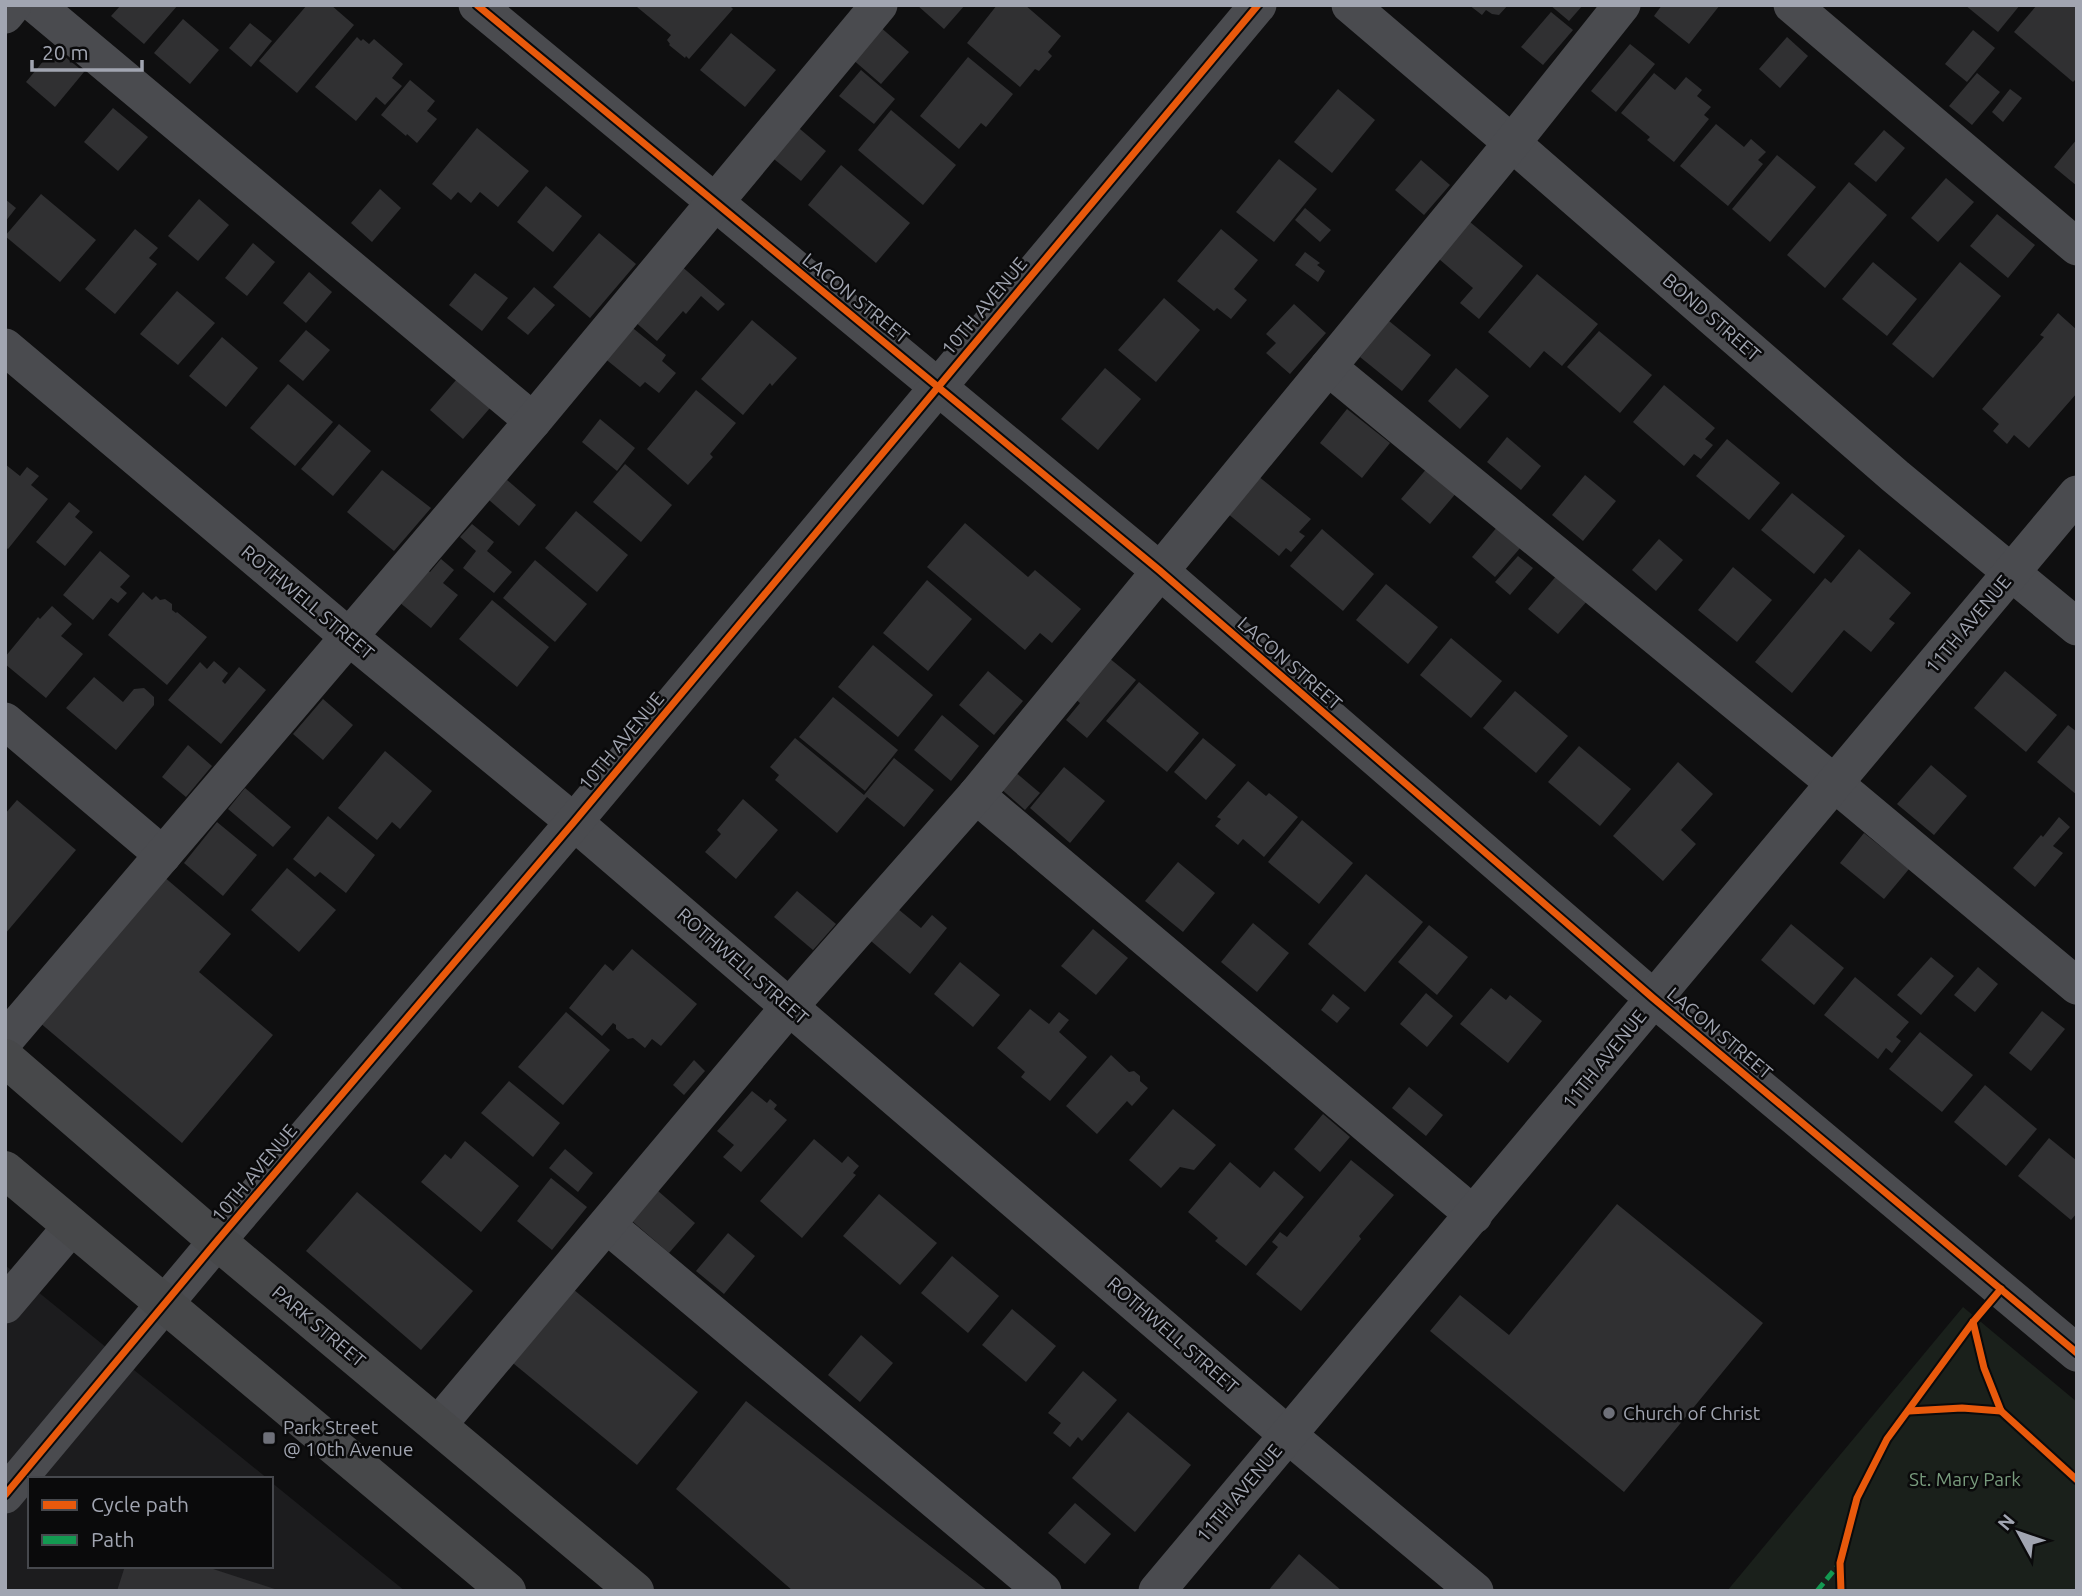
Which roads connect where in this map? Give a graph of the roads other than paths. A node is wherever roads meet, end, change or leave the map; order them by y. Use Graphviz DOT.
graph roads {
  1 [pos="13,5"];
  2 [pos="36,5"];
  3 [pos="477,5"];
  4 [pos="879,5"];
  5 [pos="1258,5"];
  6 [pos="1350,5"];
  7 [pos="1622,5"];
  8 [pos="1792,5"];
  9 [pos="5,15"];
  10 [pos="1512,143"];
  11 [pos="715,203"];
  12 [pos="2077,247"];
  13 [pos="5,346"];
  14 [pos="1328,367"];
  15 [pos="938,386"];
  16 [pos="533,421"];
  17 [pos="2077,494"];
  18 [pos="1159,570"];
  19 [pos="2011,572"];
  20 [pos="2077,627"];
  21 [pos="348,636"];
  22 [pos="5,721"];
  23 [pos="1834,783"];
  24 [pos="976,795"];
  25 [pos="574,822"];
  26 [pos="163,855"];
  27 [pos="2077,986"];
  28 [pos="1653,998"];
  29 [pos="790,1006"];
  30 [pos="5,1040"];
  31 [pos="5,1058"];
  32 [pos="5,1170"];
  33 [pos="1474,1215"];
  34 [pos="607,1225"];
  35 [pos="72,1226"];
  36 [pos="217,1241"];
  37 [pos="165,1304"];
  38 [pos="5,1305"];
  39 [pos="2077,1353"];
  40 [pos="438,1425"];
  41 [pos="1288,1435"];
  42 [pos="5,1495"];
  43 [pos="507,1591"];
  44 [pos="635,1591"];
  45 [pos="1043,1591"];
  46 [pos="1157,1591"];
  47 [pos="1475,1591"];
  1 -- 9 [label="street"];
  2 -- 16 [label="street"];
  3 -- 11 [label="street, LACON STREET"];
  4 -- 11 [label="street"];
  5 -- 15 [label="street, 10TH AVENUE"];
  6 -- 10 [label="street, BOND STREET"];
  7 -- 10 [label="street"];
  8 -- 12 [label="street"];
  10 -- 14 [label="street"];
  10 -- 19 [label="street, BOND STREET"];
  11 -- 15 [label="street, LACON STREET"];
  11 -- 16 [label="street"];
  13 -- 21 [label="street, ROTHWELL STREET"];
  14 -- 18 [label="street"];
  14 -- 23 [label="street"];
  15 -- 18 [label="street, LACON STREET"];
  15 -- 25 [label="street, 10TH AVENUE"];
  16 -- 21 [label="street"];
  17 -- 19 [label="street, 11TH AVENUE"];
  18 -- 24 [label="street"];
  18 -- 28 [label="street, LACON STREET"];
  19 -- 20 [label="street, BOND STREET"];
  19 -- 23 [label="street, 11TH AVENUE"];
  21 -- 25 [label="street, ROTHWELL STREET"];
  21 -- 26 [label="street"];
  22 -- 26 [label="street"];
  23 -- 27 [label="street"];
  23 -- 28 [label="street, 11TH AVENUE"];
  24 -- 29 [label="street"];
  24 -- 33 [label="street"];
  25 -- 29 [label="street, ROTHWELL STREET"];
  25 -- 36 [label="street, 10TH AVENUE"];
  26 -- 30 [label="street"];
  28 -- 33 [label="street, 11TH AVENUE"];
  28 -- 39 [label="street, LACON STREET"];
  29 -- 34 [label="street"];
  29 -- 41 [label="street, ROTHWELL STREET"];
  31 -- 36 [label="main road, PARK STREET"];
  32 -- 35 [label="main road"];
  33 -- 41 [label="street, 11TH AVENUE"];
  34 -- 40 [label="street"];
  34 -- 45 [label="street"];
  35 -- 37 [label="main road"];
  35 -- 38 [label="street"];
  36 -- 37 [label="street, 10TH AVENUE"];
  36 -- 40 [label="main road, PARK STREET"];
  37 -- 42 [label="street, 10TH AVENUE"];
  37 -- 43 [label="main road"];
  40 -- 44 [label="main road, PARK STREET"];
  41 -- 46 [label="street, 11TH AVENUE"];
  41 -- 47 [label="street, ROTHWELL STREET"];
}
